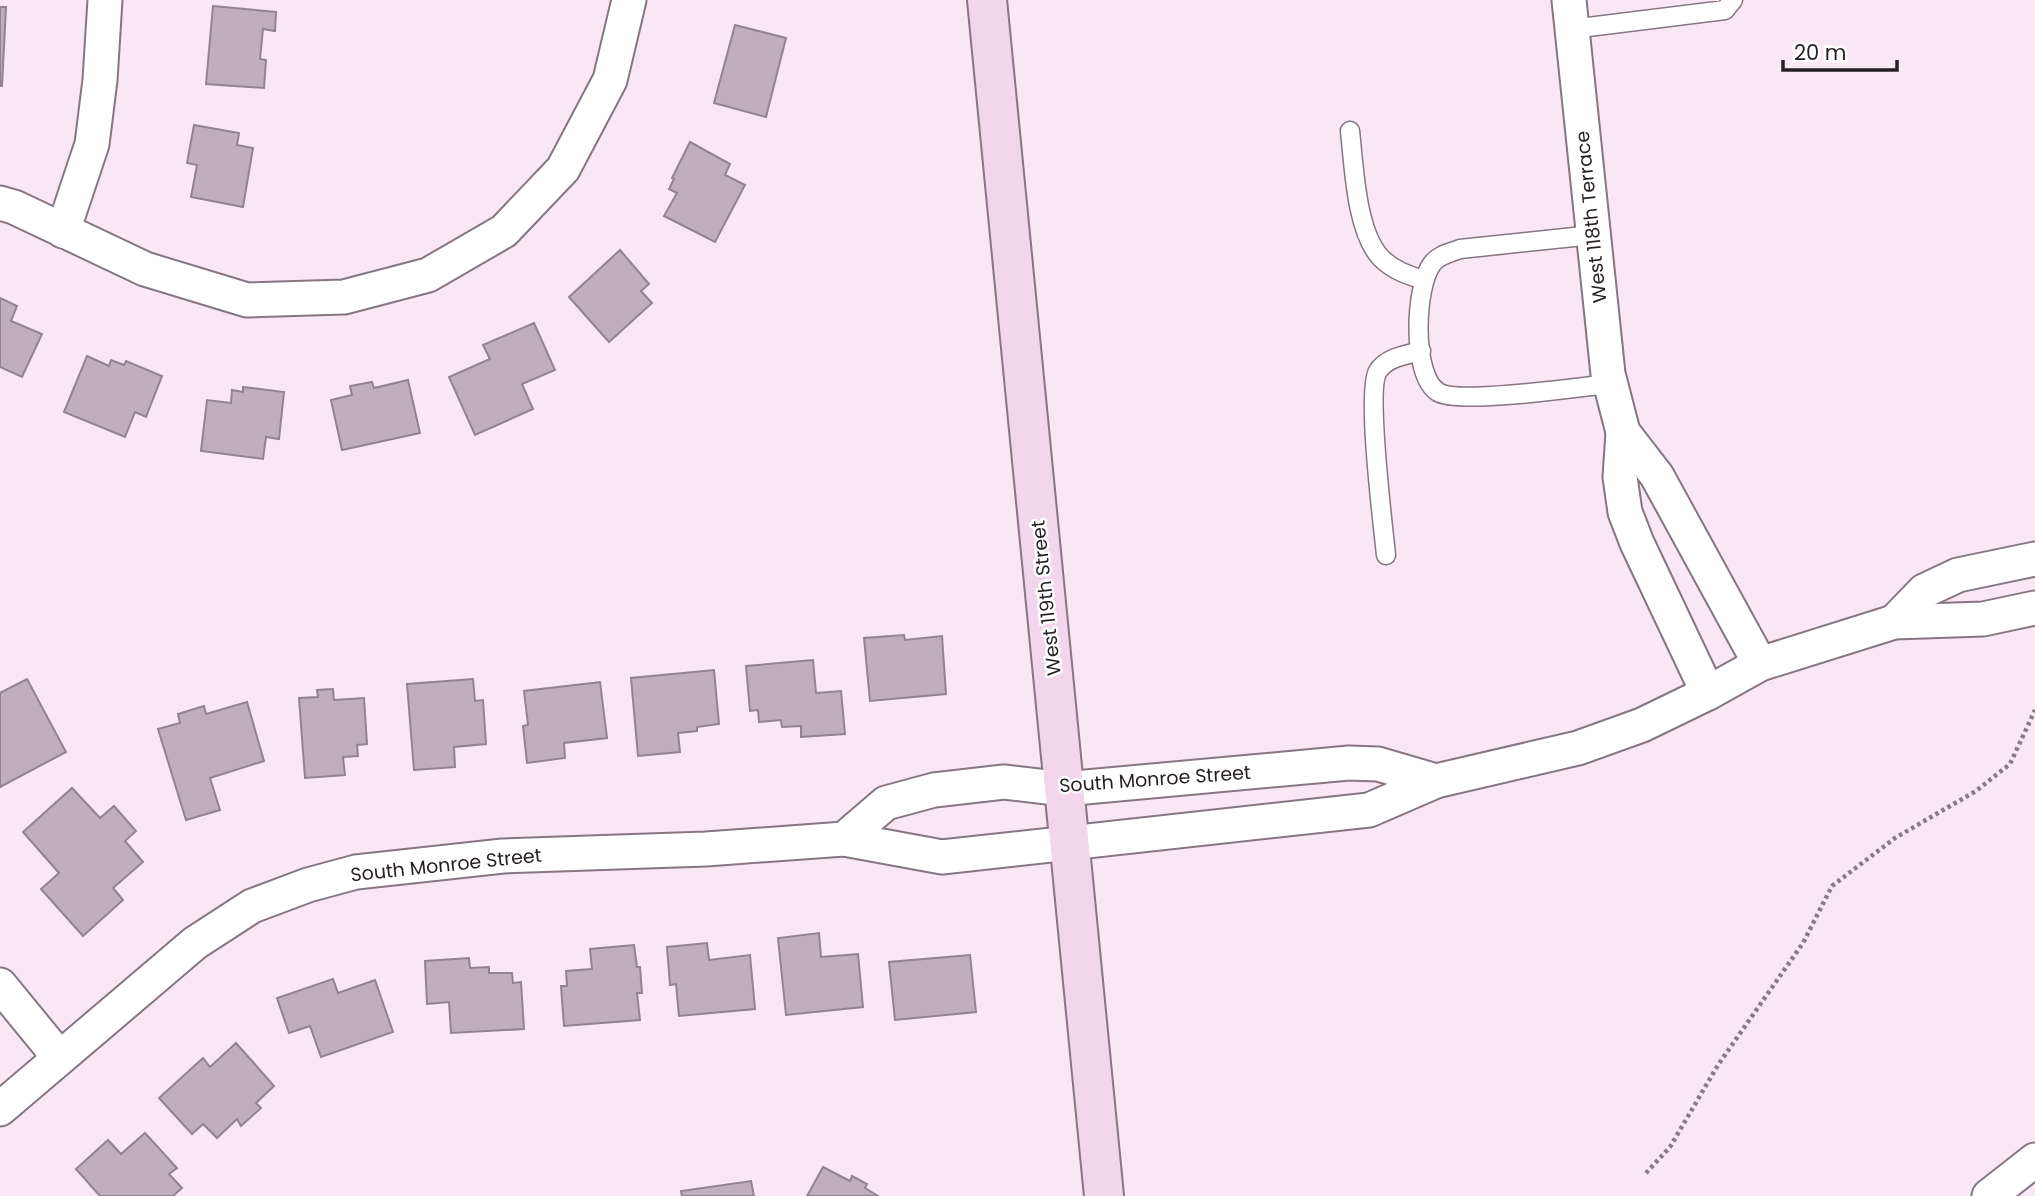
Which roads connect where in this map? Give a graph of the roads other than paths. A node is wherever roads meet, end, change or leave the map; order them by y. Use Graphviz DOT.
graph roads {
  1 [pos="105,0"];
  2 [pos="629,0"];
  3 [pos="987,0"];
  4 [pos="1733,0"];
  5 [pos="1570,15"];
  6 [pos="1350,131"];
  7 [pos="0,203"];
  8 [pos="63,230"];
  9 [pos="1593,234"];
  10 [pos="1424,280"];
  11 [pos="1421,351"];
  12 [pos="1609,384"];
  13 [pos="1623,432"];
  14 [pos="1385,555"];
  15 [pos="2035,559"];
  16 [pos="2035,608"];
  17 [pos="1894,622"];
  18 [pos="1760,664"];
  19 [pos="1708,693"];
  20 [pos="1436,781"];
  21 [pos="1065,789"];
  22 [pos="844,839"];
  23 [pos="1070,844"];
  24 [pos="0,985"];
  25 [pos="59,1057"];
  26 [pos="0,1109"];
  27 [pos="2035,1160"];
  28 [pos="1104,1196"];
  29 [pos="1989,1196"];
  1 -- 8 [label="street"];
  2 -- 8 [label="street"];
  3 -- 21 [label="main road, West 119th Street"];
  4 -- 5 [label="lane"];
  5 -- 9 [label="street, West 118th Terrace"];
  6 -- 10 [label="lane"];
  7 -- 8 [label="street"];
  9 -- 10 [label="lane"];
  9 -- 12 [label="street, West 118th Terrace"];
  10 -- 11 [label="lane"];
  11 -- 12 [label="lane"];
  11 -- 14 [label="lane"];
  12 -- 13 [label="street, West 118th Terrace"];
  13 -- 18 [label="street, West 118th Terrace"];
  13 -- 19 [label="street, West 118th Terrace"];
  15 -- 17 [label="street, South Monroe Street"];
  16 -- 17 [label="street, South Monroe Street"];
  17 -- 18 [label="street, South Monroe Street"];
  18 -- 19 [label="street, South Monroe Street"];
  19 -- 20 [label="street, South Monroe Street"];
  20 -- 21 [label="street, South Monroe Street"];
  20 -- 23 [label="street, South Monroe Street"];
  21 -- 22 [label="street, South Monroe Street"];
  21 -- 23 [label="main road, West 119th Street"];
  22 -- 23 [label="street, South Monroe Street"];
  22 -- 25 [label="street, South Monroe Street"];
  23 -- 28 [label="main road, West 119th Street"];
  24 -- 25 [label="street"];
  25 -- 26 [label="street, South Monroe Street"];
  27 -- 29 [label="street"];
}
